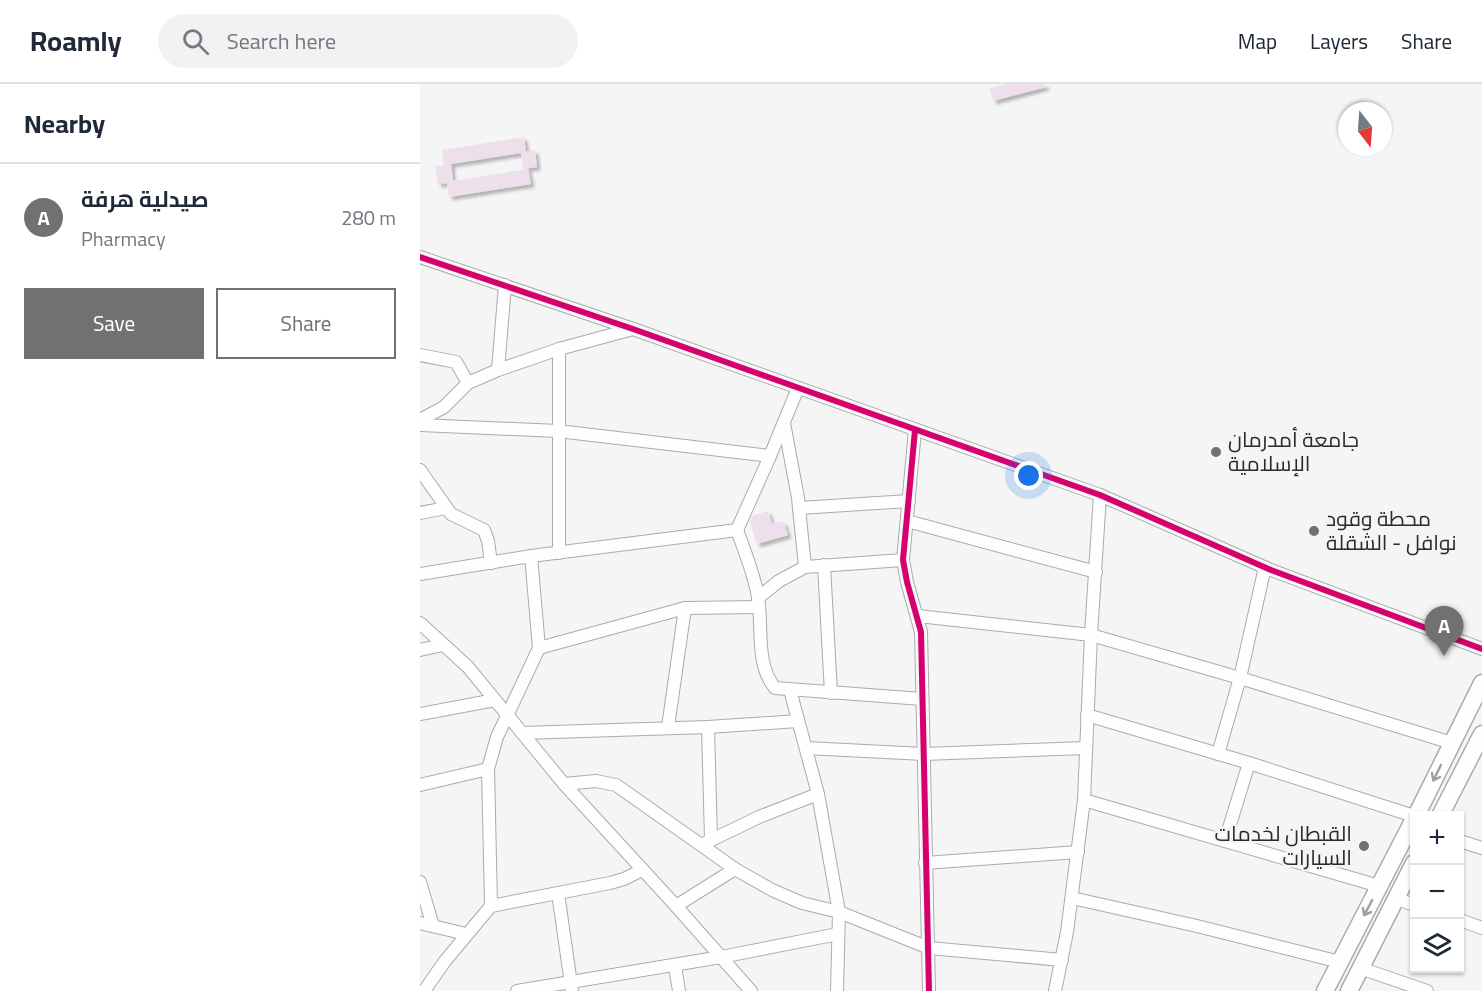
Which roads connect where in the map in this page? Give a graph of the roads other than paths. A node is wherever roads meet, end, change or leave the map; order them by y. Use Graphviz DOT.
graph roads {
  1 [pos="420,257"];
  2 [pos="504,285"];
  3 [pos="633,329"];
  4 [pos="559,349"];
  5 [pos="420,355"];
  6 [pos="498,370"];
  7 [pos="468,383"];
  8 [pos="798,388"];
  9 [pos="420,420"];
  10 [pos="784,423"];
  11 [pos="420,425"];
  12 [pos="915,430"];
  13 [pos="558,431"];
  14 [pos="770,456"];
  15 [pos="420,470"];
  16 [pos="1100,495"];
  17 [pos="909,501"];
  18 [pos="446,508"];
  19 [pos="799,508"];
  20 [pos="420,513"];
  21 [pos="908,521"];
  22 [pos="737,530"];
  23 [pos="559,553"];
  24 [pos="531,556"];
  25 [pos="903,560"];
  26 [pos="491,563"];
  27 [pos="824,565"];
  28 [pos="805,567"];
  29 [pos="1265,567"];
  30 [pos="1096,572"];
  31 [pos="420,574"];
  32 [pos="759,602"];
  33 [pos="685,608"];
  34 [pos="918,616"];
  35 [pos="420,623"];
  36 [pos="1091,635"];
  37 [pos="444,645"];
  38 [pos="539,648"];
  39 [pos="420,650"];
  40 [pos="1482,650"];
  41 [pos="1240,678"];
  42 [pos="1482,683"];
  43 [pos="790,690"];
  44 [pos="831,693"];
  45 [pos="922,699"];
  46 [pos="495,700"];
  47 [pos="420,714"];
  48 [pos="1087,715"];
  49 [pos="507,716"];
  50 [pos="798,721"];
  51 [pos="668,727"];
  52 [pos="708,727"];
  53 [pos="522,733"];
  54 [pos="1482,734"];
  55 [pos="1452,744"];
  56 [pos="806,748"];
  57 [pos="1086,748"];
  58 [pos="924,754"];
  59 [pos="1218,754"];
  60 [pos="1249,763"];
  61 [pos="488,769"];
  62 [pos="564,784"];
  63 [pos="420,785"];
  64 [pos="818,794"];
  65 [pos="1084,800"];
  66 [pos="1418,811"];
  67 [pos="1443,811"];
  68 [pos="1410,815"];
  69 [pos="1410,827"];
  70 [pos="1225,841"];
  71 [pos="706,842"];
  72 [pos="1464,842"];
  73 [pos="1482,848"];
  74 [pos="1078,852"];
  75 [pos="926,863"];
  76 [pos="1413,865"];
  77 [pos="735,869"];
  78 [pos="642,870"];
  79 [pos="420,882"];
  80 [pos="1379,886"];
  81 [pos="558,893"];
  82 [pos="1072,898"];
  83 [pos="1395,898"];
  84 [pos="1410,904"];
  85 [pos="491,906"];
  86 [pos="676,906"];
  87 [pos="839,912"];
  88 [pos="1464,922"];
  89 [pos="426,924"];
  90 [pos="1482,928"];
  91 [pos="466,934"];
  92 [pos="838,934"];
  93 [pos="929,948"];
  94 [pos="722,957"];
  95 [pos="1062,960"];
  96 [pos="1340,962"];
  97 [pos="675,966"];
  98 [pos="1360,969"];
  99 [pos="571,987"];
  100 [pos="424,991"];
  101 [pos="517,991"];
  102 [pos="679,991"];
  103 [pos="751,991"];
  104 [pos="837,991"];
  105 [pos="929,991"];
  106 [pos="1054,991"];
  107 [pos="1325,991"];
  108 [pos="1349,991"];
  109 [pos="1427,991"];
  1 -- 2 [label="street"];
  2 -- 3 [label="street"];
  2 -- 6 [label="street"];
  3 -- 4 [label="street"];
  3 -- 8 [label="street"];
  4 -- 6 [label="street"];
  4 -- 13 [label="street"];
  5 -- 7 [label="street"];
  6 -- 7 [label="street"];
  7 -- 9 [label="street"];
  8 -- 10 [label="street"];
  8 -- 12 [label="street"];
  10 -- 14 [label="street"];
  10 -- 19 [label="street"];
  11 -- 13 [label="street"];
  12 -- 16 [label="street"];
  12 -- 17 [label="street"];
  13 -- 14 [label="street"];
  13 -- 23 [label="street"];
  14 -- 22 [label="street"];
  15 -- 18 [label="street"];
  16 -- 29 [label="street"];
  16 -- 30 [label="street"];
  17 -- 19 [label="street"];
  17 -- 21 [label="street"];
  18 -- 20 [label="street"];
  18 -- 26 [label="street"];
  19 -- 28 [label="street"];
  21 -- 25 [label="street"];
  21 -- 30 [label="street"];
  22 -- 23 [label="street"];
  22 -- 32 [label="street"];
  23 -- 24 [label="street"];
  24 -- 26 [label="street"];
  24 -- 38 [label="street"];
  25 -- 27 [label="street"];
  25 -- 34 [label="street"];
  26 -- 31 [label="street"];
  27 -- 28 [label="street"];
  27 -- 44 [label="street"];
  28 -- 32 [label="street"];
  29 -- 40 [label="street"];
  29 -- 41 [label="street"];
  30 -- 36 [label="street"];
  32 -- 33 [label="street"];
  32 -- 43 [label="street"];
  33 -- 38 [label="street"];
  33 -- 51 [label="street"];
  34 -- 36 [label="street"];
  34 -- 45 [label="street"];
  35 -- 37 [label="street"];
  36 -- 41 [label="street"];
  36 -- 48 [label="street"];
  37 -- 39 [label="street"];
  37 -- 46 [label="street"];
  38 -- 49 [label="street"];
  41 -- 55 [label="street"];
  41 -- 59 [label="street"];
  42 -- 55 [label="main road"];
  43 -- 44 [label="street"];
  43 -- 50 [label="street"];
  44 -- 45 [label="street"];
  45 -- 58 [label="street"];
  46 -- 47 [label="street"];
  46 -- 49 [label="street"];
  48 -- 57 [label="street"];
  48 -- 59 [label="street"];
  49 -- 53 [label="street"];
  49 -- 61 [label="street"];
  50 -- 52 [label="street"];
  50 -- 56 [label="street"];
  51 -- 52 [label="street"];
  51 -- 53 [label="street"];
  52 -- 71 [label="street"];
  53 -- 62 [label="street"];
  54 -- 67 [label="main road"];
  55 -- 66 [label="main road, one-way"];
  56 -- 58 [label="street"];
  56 -- 64 [label="street"];
  57 -- 58 [label="street"];
  57 -- 65 [label="street"];
  58 -- 75 [label="street"];
  59 -- 60 [label="street"];
  60 -- 68 [label="street"];
  60 -- 70 [label="street"];
  61 -- 63 [label="street"];
  61 -- 85 [label="street"];
  62 -- 71 [label="street"];
  62 -- 78 [label="street"];
  64 -- 71 [label="street"];
  64 -- 87 [label="street"];
  65 -- 70 [label="street"];
  65 -- 74 [label="street"];
  69 -- 80 [label="main road"];
  70 -- 80 [label="street"];
  71 -- 77 [label="street"];
  72 -- 73 [label="street"];
  74 -- 75 [label="street"];
  74 -- 82 [label="street"];
  75 -- 93 [label="street"];
  76 -- 83 [label="main road"];
  77 -- 86 [label="street"];
  77 -- 87 [label="street"];
  78 -- 81 [label="street"];
  78 -- 86 [label="street"];
  79 -- 89 [label="street"];
  80 -- 96 [label="main road, one-way"];
  81 -- 85 [label="street"];
  81 -- 99 [label="street"];
  82 -- 95 [label="street"];
  82 -- 96 [label="street"];
  83 -- 84 [label="street"];
  83 -- 98 [label="main road"];
  85 -- 91 [label="street"];
  86 -- 94 [label="street"];
  87 -- 92 [label="street"];
  87 -- 93 [label="street"];
  88 -- 90 [label="street"];
  89 -- 91 [label="street"];
  91 -- 100 [label="street"];
  92 -- 94 [label="street"];
  92 -- 104 [label="street"];
  93 -- 95 [label="street"];
  93 -- 105 [label="street"];
  94 -- 97 [label="street"];
  94 -- 103 [label="street"];
  95 -- 106 [label="street"];
  96 -- 107 [label="main road"];
  97 -- 99 [label="street"];
  97 -- 102 [label="street"];
  98 -- 108 [label="main road"];
  98 -- 109 [label="street"];
  99 -- 101 [label="street"];
}
